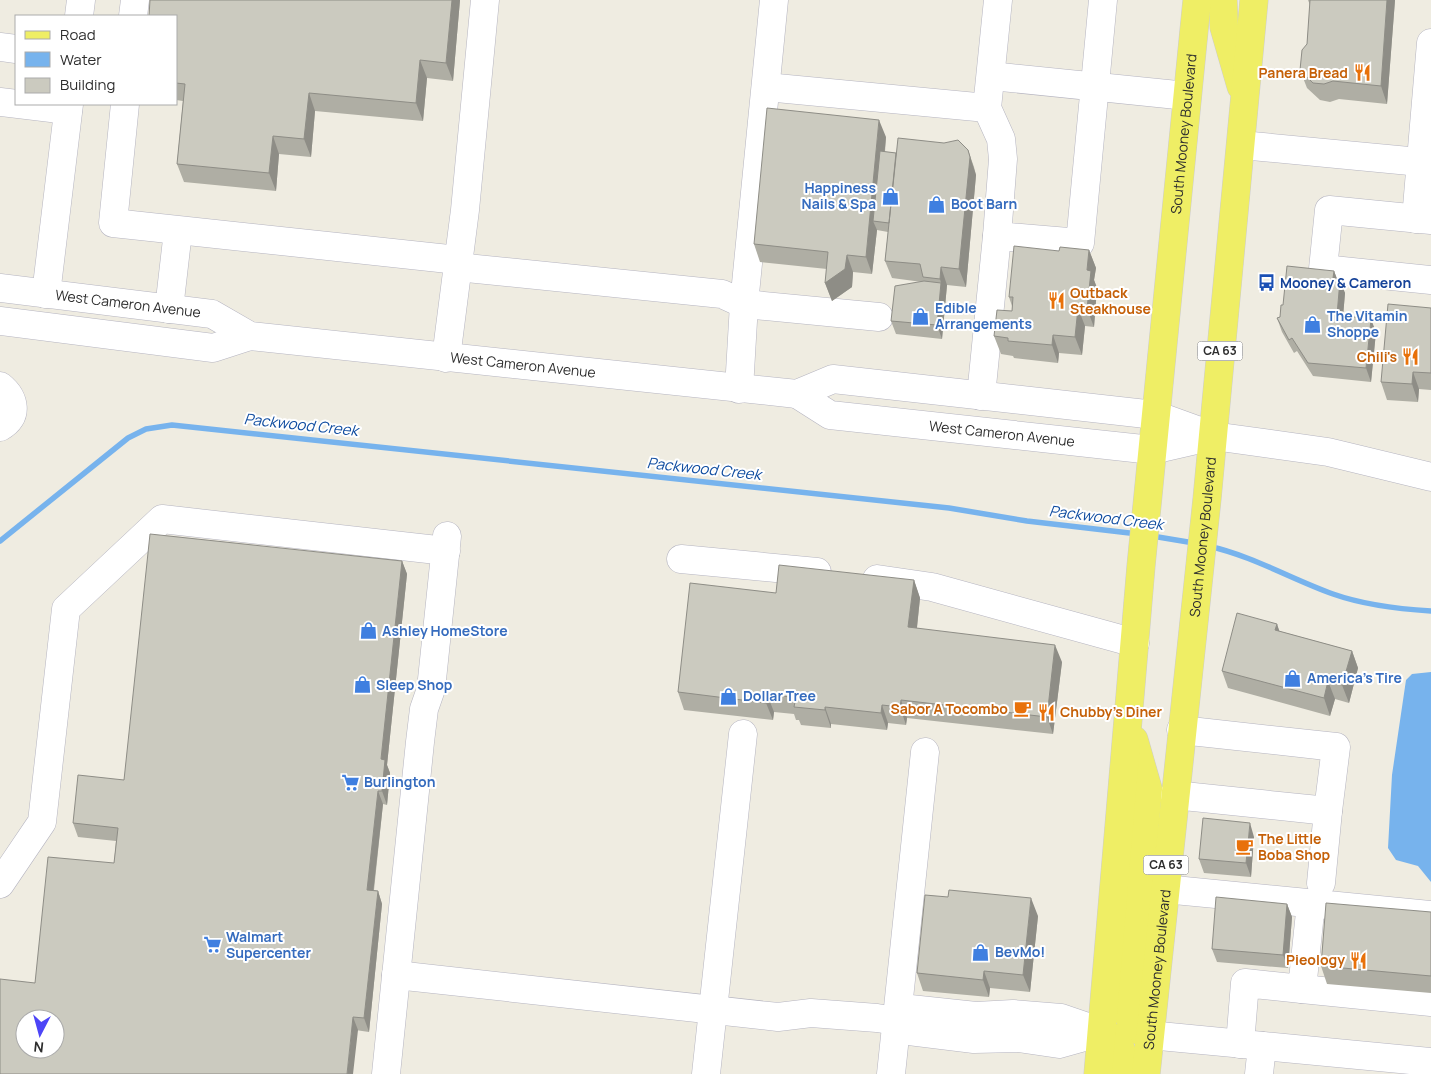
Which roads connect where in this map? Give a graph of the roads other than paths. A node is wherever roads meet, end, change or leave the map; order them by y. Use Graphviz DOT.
graph roads {
  1 [pos="81,0"];
  2 [pos="135,0"];
  3 [pos="485,0"];
  4 [pos="774,0"];
  5 [pos="998,0"];
  6 [pos="1103,0"];
  7 [pos="1197,0"];
  8 [pos="1223,0"];
  9 [pos="1254,0"];
  10 [pos="79,15"];
  11 [pos="133,15"];
  12 [pos="1431,43"];
  13 [pos="0,48"];
  14 [pos="15,49"];
  15 [pos="991,76"];
  16 [pos="766,86"];
  17 [pos="1095,86"];
  18 [pos="1188,96"];
  19 [pos="1245,99"];
  20 [pos="0,102"];
  21 [pos="15,103"];
  22 [pos="41,105"];
  23 [pos="125,105"];
  24 [pos="68,107"];
  25 [pos="987,108"];
  26 [pos="1241,145"];
  27 [pos="1426,162"];
  28 [pos="1423,219"];
  29 [pos="178,231"];
  30 [pos="997,236"];
  31 [pos="457,263"];
  32 [pos="1431,280"];
  33 [pos="0,288"];
  34 [pos="46,294"];
  35 [pos="744,304"];
  36 [pos="169,309"];
  37 [pos="879,316"];
  38 [pos="0,321"];
  39 [pos="250,336"];
  40 [pos="446,358"];
  41 [pos="0,386"];
  42 [pos="739,388"];
  43 [pos="798,394"];
  44 [pos="981,396"];
  45 [pos="1156,415"];
  46 [pos="0,427"];
  47 [pos="1213,436"];
  48 [pos="1152,450"];
  49 [pos="1431,477"];
  50 [pos="681,559"];
  51 [pos="1134,643"];
  52 [pos="1128,721"];
  53 [pos="1181,730"];
  54 [pos="743,734"];
  55 [pos="925,752"];
  56 [pos="1174,795"];
  57 [pos="1328,811"];
  58 [pos="0,884"];
  59 [pos="1164,889"];
  60 [pos="1316,893"];
  61 [pos="1431,915"];
  62 [pos="396,975"];
  63 [pos="1302,988"];
  64 [pos="1431,1002"];
  65 [pos="712,1010"];
  66 [pos="896,1020"];
  67 [pos="1102,1032"];
  68 [pos="1149,1035"];
  69 [pos="1251,1045"];
  70 [pos="1431,1062"];
  71 [pos="1355,1065"];
  72 [pos="386,1074"];
  73 [pos="706,1074"];
  74 [pos="890,1074"];
  75 [pos="1098,1074"];
  76 [pos="1123,1074"];
  77 [pos="1146,1074"];
  78 [pos="1259,1074"];
  1 -- 10 [label="street"];
  2 -- 11 [label="street"];
  3 -- 31 [label="street"];
  4 -- 16 [label="street"];
  5 -- 15 [label="street"];
  6 -- 17 [label="street"];
  7 -- 18 [label="main road, South Mooney Boulevard"];
  8 -- 19 [label="main road"];
  9 -- 19 [label="main road, South Mooney Boulevard / CA 63"];
  12 -- 27 [label="street"];
  13 -- 14 [label="street"];
  15 -- 17 [label="street"];
  15 -- 25 [label="street"];
  16 -- 25 [label="street"];
  16 -- 35 [label="street"];
  17 -- 18 [label="street"];
  17 -- 30 [label="street"];
  18 -- 45 [label="main road, South Mooney Boulevard"];
  19 -- 26 [label="main road, South Mooney Boulevard / CA 63"];
  20 -- 21 [label="street"];
  22 -- 24 [label="street"];
  23 -- 29 [label="street"];
  24 -- 34 [label="street"];
  25 -- 30 [label="street"];
  26 -- 27 [label="street"];
  26 -- 47 [label="main road, South Mooney Boulevard / CA 63"];
  27 -- 28 [label="street"];
  28 -- 32 [label="street"];
  29 -- 31 [label="street"];
  29 -- 36 [label="street"];
  30 -- 44 [label="street"];
  31 -- 35 [label="street"];
  31 -- 40 [label="street"];
  33 -- 34 [label="street, West Cameron Avenue"];
  34 -- 36 [label="street, West Cameron Avenue"];
  35 -- 37 [label="street"];
  35 -- 42 [label="street"];
  36 -- 39 [label="street, West Cameron Avenue"];
  38 -- 39 [label="street, West Cameron Avenue"];
  39 -- 40 [label="street, West Cameron Avenue"];
  40 -- 42 [label="street, West Cameron Avenue"];
  41 -- 46 [label="street"];
  42 -- 43 [label="street, West Cameron Avenue"];
  43 -- 44 [label="street, West Cameron Avenue"];
  43 -- 48 [label="street, West Cameron Avenue"];
  44 -- 45 [label="street, West Cameron Avenue"];
  45 -- 47 [label="street, West Cameron Avenue"];
  45 -- 48 [label="main road, South Mooney Boulevard"];
  47 -- 48 [label="street, West Cameron Avenue"];
  47 -- 49 [label="street, West Cameron Avenue"];
  47 -- 53 [label="main road, South Mooney Boulevard / CA 63"];
  48 -- 51 [label="main road, South Mooney Boulevard"];
  50 -- 51 [label="street"];
  51 -- 52 [label="main road, South Mooney Boulevard"];
  52 -- 67 [label="main road, South Mooney Boulevard"];
  52 -- 68 [label="main road"];
  53 -- 56 [label="main road, South Mooney Boulevard / CA 63"];
  53 -- 57 [label="street"];
  54 -- 65 [label="street"];
  55 -- 66 [label="street"];
  56 -- 57 [label="street"];
  56 -- 59 [label="main road, South Mooney Boulevard / CA 63"];
  57 -- 60 [label="street"];
  58 -- 62 [label="street"];
  59 -- 60 [label="street"];
  59 -- 68 [label="main road, South Mooney Boulevard / CA 63"];
  60 -- 61 [label="street"];
  60 -- 63 [label="street"];
  62 -- 65 [label="street"];
  62 -- 72 [label="street"];
  63 -- 64 [label="street"];
  63 -- 69 [label="street"];
  65 -- 66 [label="street"];
  65 -- 73 [label="street"];
  66 -- 67 [label="street"];
  66 -- 74 [label="street"];
  67 -- 75 [label="main road, South Mooney Boulevard"];
  67 -- 76 [label="main road"];
  68 -- 69 [label="street"];
  68 -- 77 [label="main road, South Mooney Boulevard / CA 63"];
  69 -- 71 [label="street"];
  69 -- 78 [label="street"];
  70 -- 71 [label="street"];
}
